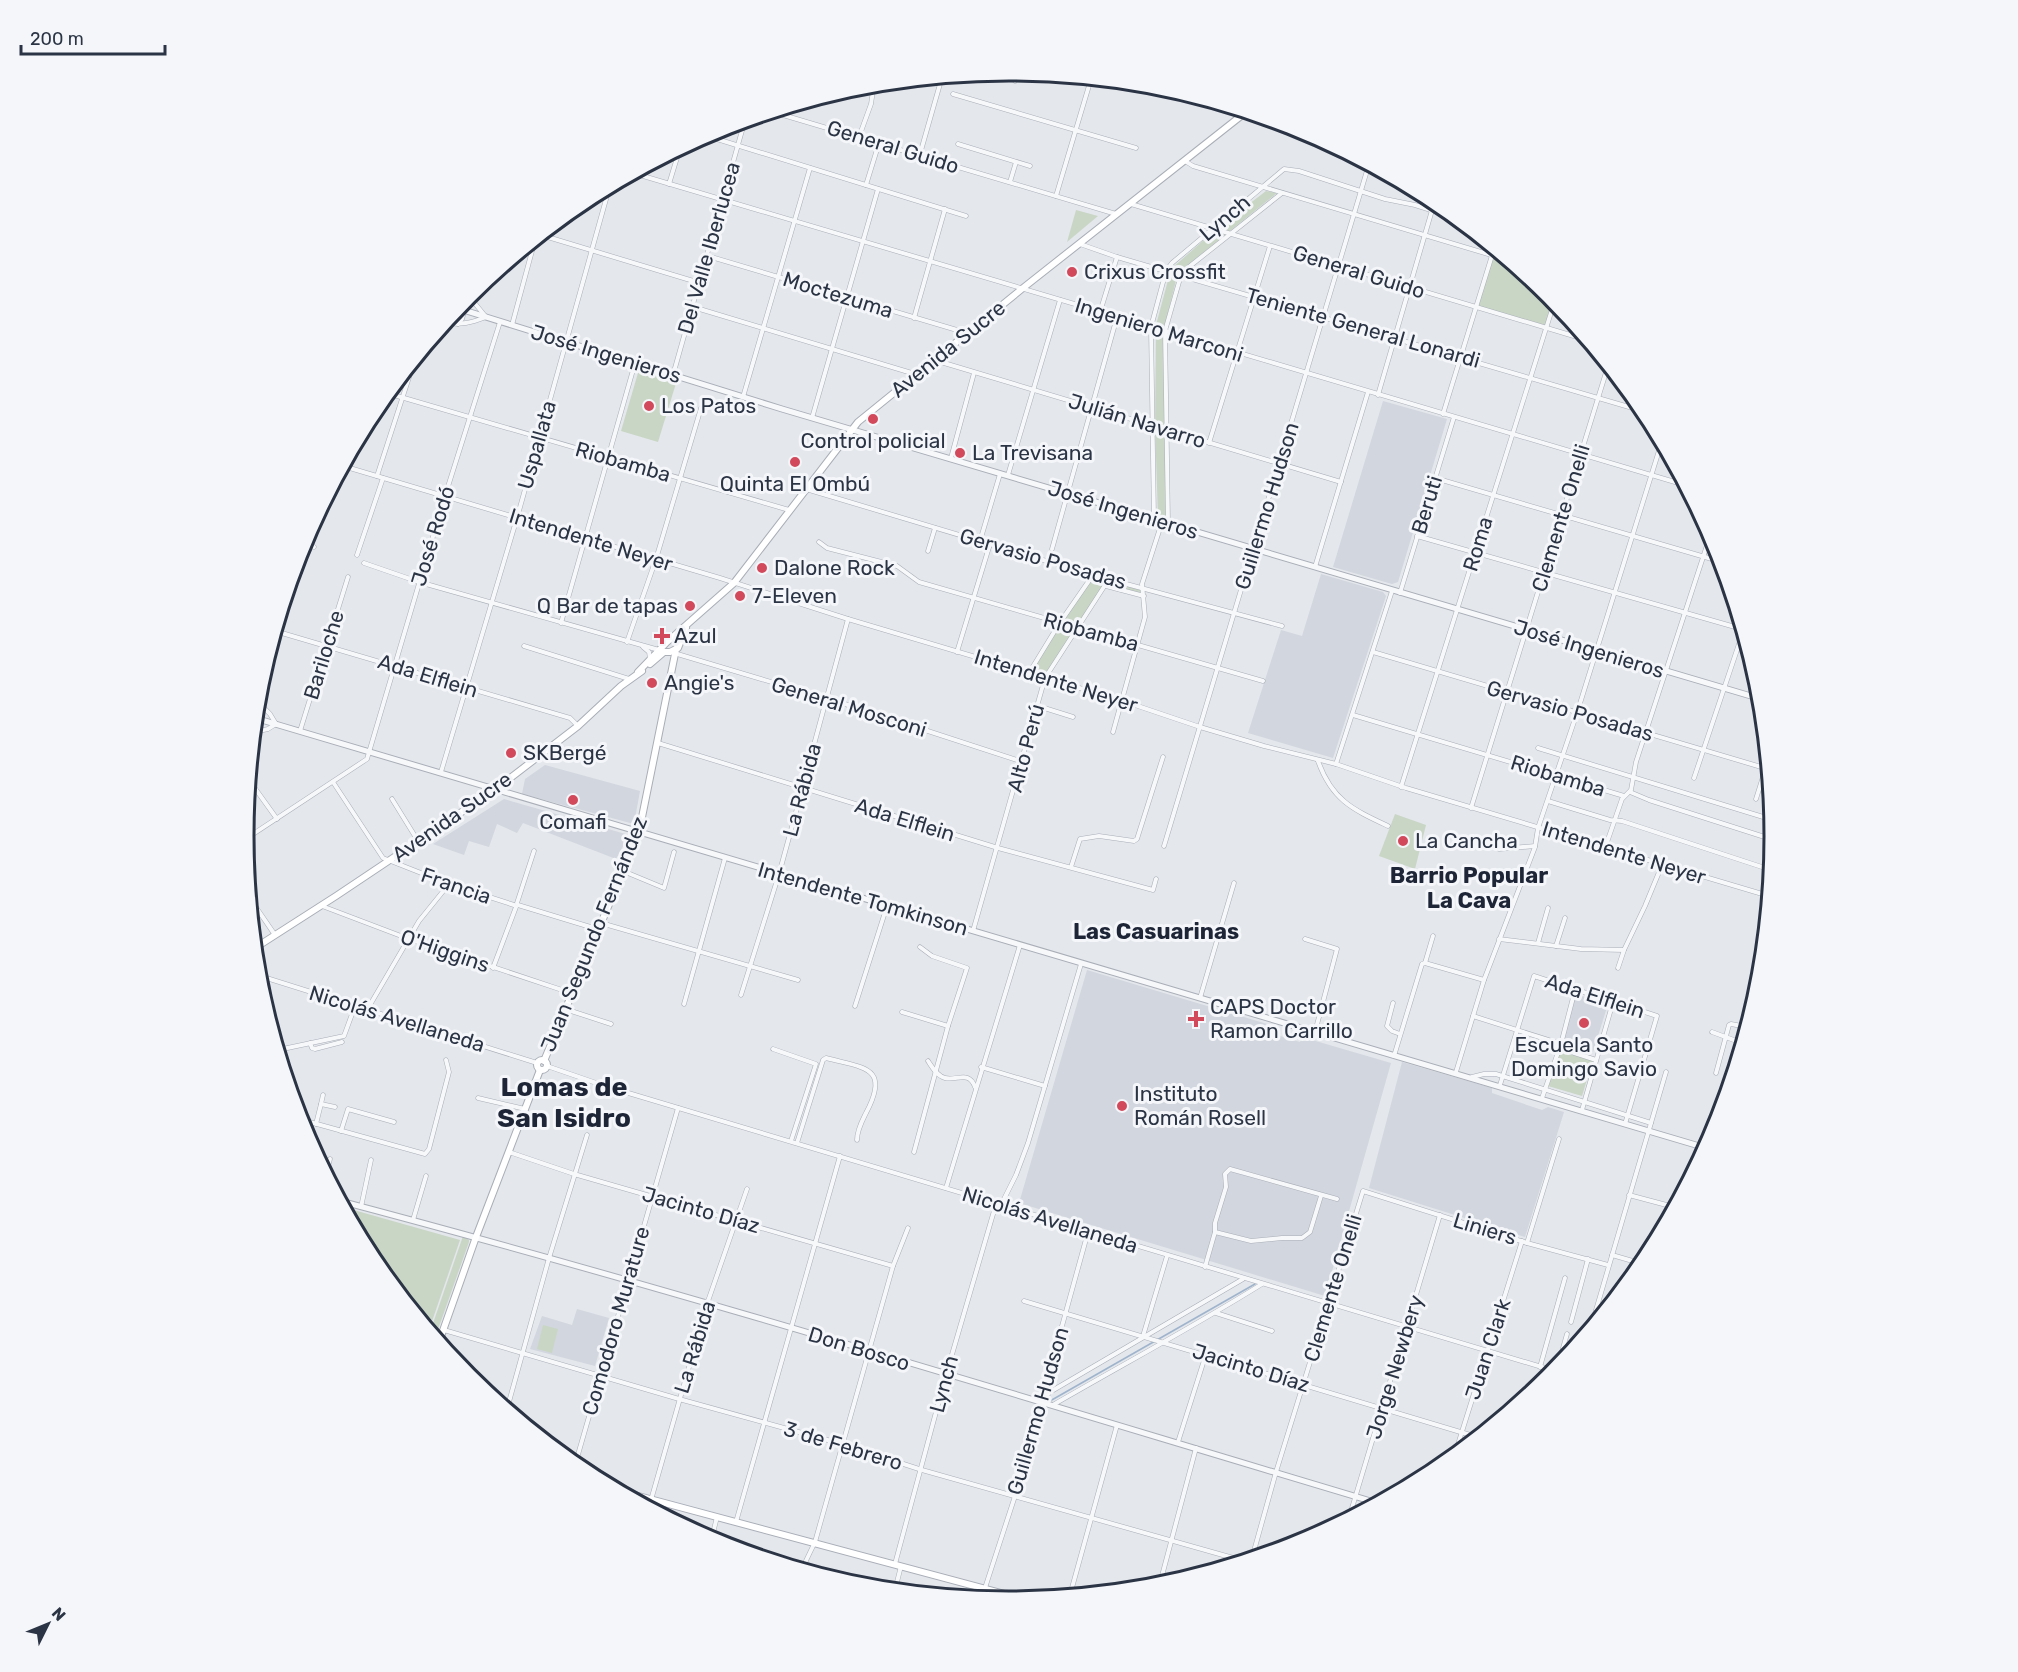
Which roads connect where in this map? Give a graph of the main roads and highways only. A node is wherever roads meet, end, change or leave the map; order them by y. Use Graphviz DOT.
graph roads {
  1 [pos="1239,117"];
  2 [pos="687,625"];
  3 [pos="668,641"];
  4 [pos="671,650"];
  5 [pos="638,672"];
  6 [pos="262,944"];
  7 [pos="441,1334"];
  8 [pos="646,1498"];
  9 [pos="992,1590"];
  1 -- 2 [label="main road, Avenida Sucre"];
  2 -- 3 [label="main road, Avenida Sucre"];
  2 -- 4 [label="main road, Avenida Sucre"];
  3 -- 4 [label="main road"];
  3 -- 4 [label="main road"];
  4 -- 5 [label="main road, Avenida Sucre"];
  4 -- 5 [label="main road, Avenida Sucre"];
  4 -- 7 [label="main road, Juan Segundo Fernández"];
  5 -- 6 [label="main road, Avenida Sucre"];
  8 -- 9 [label="main road"];
}
